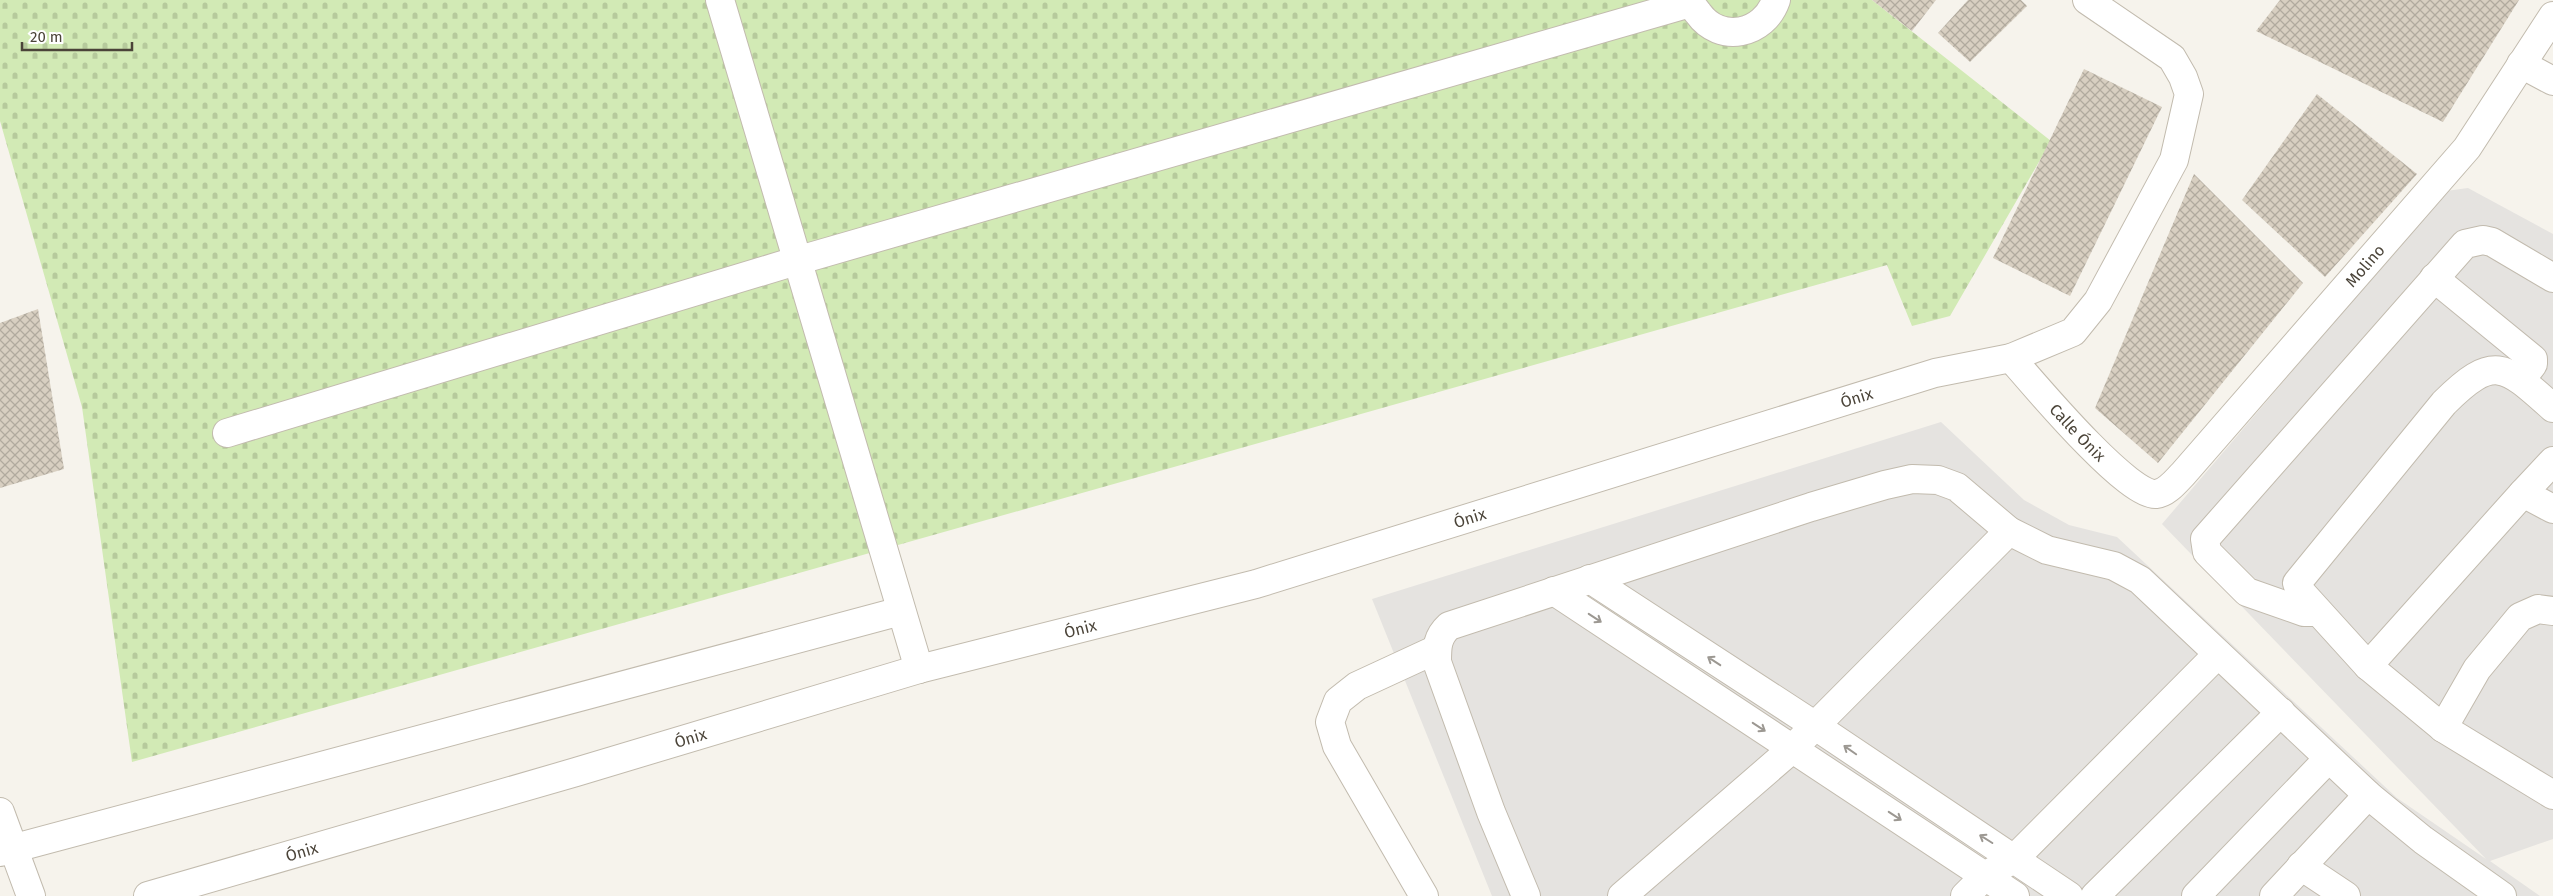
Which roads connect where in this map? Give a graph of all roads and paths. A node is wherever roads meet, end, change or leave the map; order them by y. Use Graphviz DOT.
graph roads {
  1 [pos="720,0"];
  2 [pos="1776,0"];
  3 [pos="2087,0"];
  4 [pos="1690,1"];
  5 [pos="2553,16"];
  6 [pos="2521,64"];
  7 [pos="2553,81"];
  8 [pos="796,261"];
  9 [pos="2434,278"];
  10 [pos="2553,278"];
  11 [pos="2011,358"];
  12 [pos="2526,368"];
  13 [pos="2553,408"];
  14 [pos="227,433"];
  15 [pos="2553,461"];
  16 [pos="2524,493"];
  17 [pos="2155,494"];
  18 [pos="2553,509"];
  19 [pos="2009,531"];
  20 [pos="1590,579"];
  21 [pos="1554,591"];
  22 [pos="901,611"];
  23 [pos="2553,611"];
  24 [pos="2311,612"];
  25 [pos="1679,638"];
  26 [pos="1437,649"];
  27 [pos="2218,654"];
  28 [pos="1658,658"];
  29 [pos="2368,666"];
  30 [pos="919,670"];
  31 [pos="1747,682"];
  32 [pos="1723,704"];
  33 [pos="2281,712"];
  34 [pos="1814,725"];
  35 [pos="2444,728"];
  36 [pos="1792,749"];
  37 [pos="2328,759"];
  38 [pos="1880,770"];
  39 [pos="1857,791"];
  40 [pos="2368,795"];
  41 [pos="2553,795"];
  42 [pos="1938,810"];
  43 [pos="0,812"];
  44 [pos="1918,831"];
  45 [pos="6,850"];
  46 [pos="2015,858"];
  47 [pos="2301,866"];
  48 [pos="1985,876"];
  49 [pos="31,896"];
  50 [pos="148,896"];
  51 [pos="1424,896"];
  52 [pos="1526,896"];
  53 [pos="1622,896"];
  54 [pos="1965,896"];
  55 [pos="2015,896"];
  56 [pos="2070,896"];
  57 [pos="2095,896"];
  58 [pos="2196,896"];
  59 [pos="2274,896"];
  60 [pos="2346,896"];
  61 [pos="2502,896"];
  1 -- 8 [label="street"];
  2 -- 4 [label="street"];
  3 -- 11 [label="street, Ónix"];
  4 -- 8 [label="street"];
  5 -- 6 [label="street, Molino"];
  6 -- 7 [label="street"];
  6 -- 17 [label="street, Molino"];
  8 -- 14 [label="street"];
  8 -- 22 [label="street"];
  9 -- 10 [label="street"];
  9 -- 12 [label="street"];
  9 -- 24 [label="street"];
  11 -- 17 [label="street, Calle Ónix"];
  11 -- 30 [label="street, Ónix"];
  12 -- 13 [label="street"];
  12 -- 24 [label="street"];
  15 -- 16 [label="street"];
  16 -- 18 [label="street"];
  16 -- 29 [label="street"];
  19 -- 20 [label="street"];
  19 -- 27 [label="street"];
  19 -- 34 [label="street"];
  20 -- 21 [label="street"];
  20 -- 25 [label="street"];
  21 -- 26 [label="street"];
  21 -- 28 [label="street, one-way"];
  22 -- 30 [label="street"];
  22 -- 45 [label="street"];
  23 -- 35 [label="street"];
  24 -- 29 [label="street"];
  25 -- 28 [label="street"];
  31 -- 25 [label="street, one-way"];
  26 -- 51 [label="street"];
  26 -- 52 [label="street"];
  27 -- 33 [label="street"];
  27 -- 46 [label="street"];
  28 -- 32 [label="street"];
  29 -- 35 [label="street"];
  30 -- 50 [label="street, Ónix"];
  31 -- 32 [label="street"];
  31 -- 34 [label="street"];
  32 -- 36 [label="street, one-way"];
  33 -- 37 [label="street"];
  33 -- 57 [label="street"];
  34 -- 36 [label="street"];
  38 -- 34 [label="street, one-way"];
  35 -- 41 [label="street"];
  36 -- 39 [label="street"];
  36 -- 53 [label="street"];
  37 -- 40 [label="street"];
  37 -- 58 [label="street"];
  38 -- 39 [label="street"];
  38 -- 42 [label="street"];
  39 -- 44 [label="street, one-way"];
  40 -- 47 [label="street"];
  40 -- 61 [label="street"];
  42 -- 44 [label="street"];
  46 -- 42 [label="street, one-way"];
  43 -- 45 [label="street"];
  44 -- 48 [label="street"];
  45 -- 49 [label="street"];
  46 -- 48 [label="street"];
  46 -- 56 [label="street"];
  47 -- 59 [label="street"];
  47 -- 60 [label="street"];
  48 -- 54 [label="street"];
  48 -- 55 [label="street"];
}
